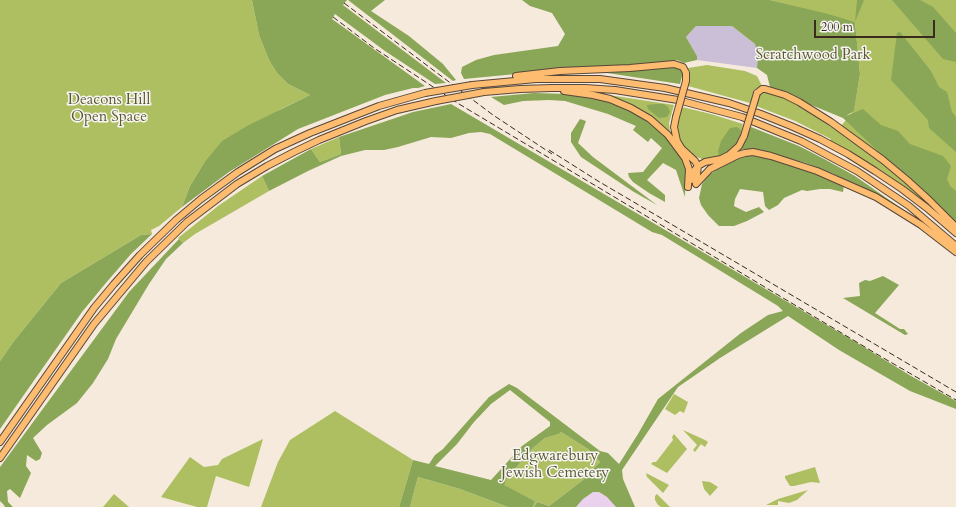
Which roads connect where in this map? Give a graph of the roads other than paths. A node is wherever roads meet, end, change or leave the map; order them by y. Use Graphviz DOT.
graph roads {
  1 [pos="472,85"];
  2 [pos="536,88"];
  3 [pos="698,166"];
  4 [pos="956,227"];
  5 [pos="956,233"];
  6 [pos="956,246"];
  7 [pos="956,252"];
  8 [pos="0,442"];
  9 [pos="0,458"];
  1 -- 3 [label="highway, bridge"];
  1 -- 5 [label="highway"];
  1 -- 8 [label="highway, bridge"];
  2 -- 3 [label="highway"];
  2 -- 6 [label="highway"];
  2 -- 9 [label="highway, bridge"];
  3 -- 4 [label="highway, bridge"];
  3 -- 7 [label="highway"];
}
